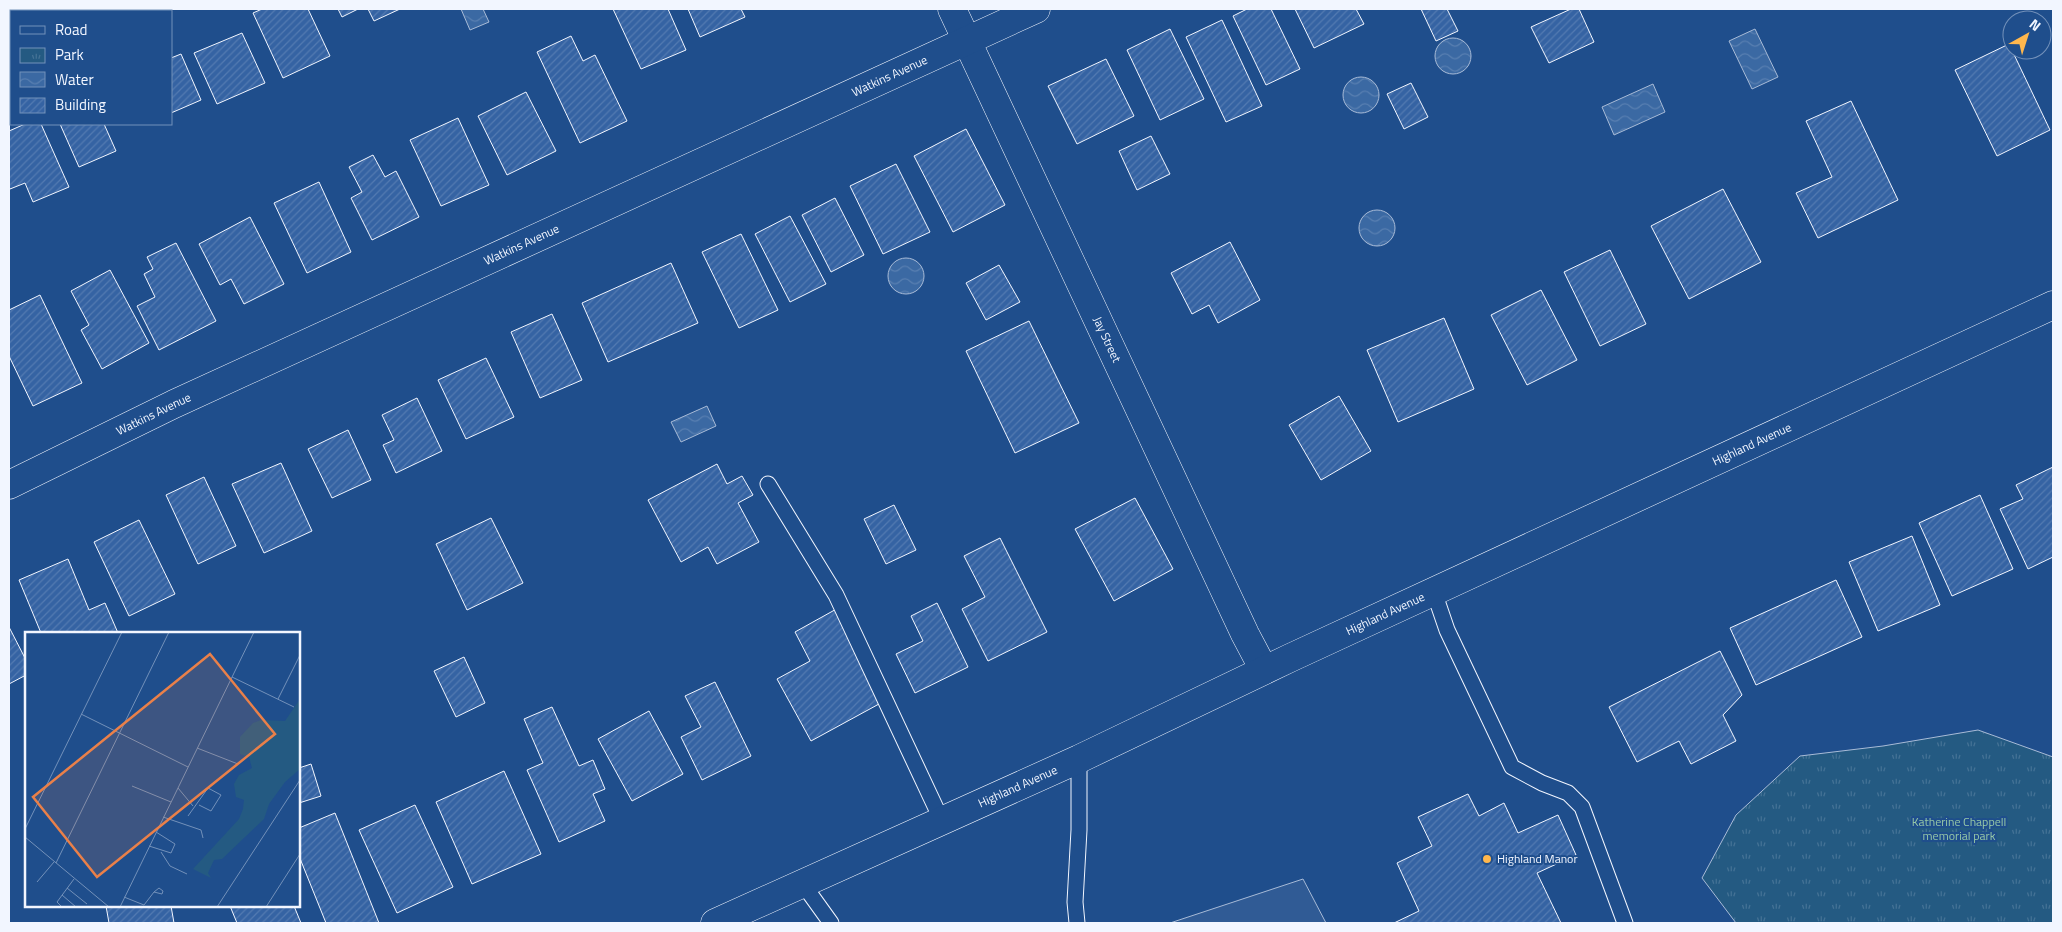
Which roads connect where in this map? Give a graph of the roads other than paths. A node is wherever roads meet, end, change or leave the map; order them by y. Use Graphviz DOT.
graph roads {
  1 [pos="952,9"];
  2 [pos="1036,9"];
  3 [pos="966,41"];
  4 [pos="2053,305"];
  5 [pos="768,484"];
  6 [pos="9,485"];
  7 [pos="1434,592"];
  8 [pos="1264,670"];
  9 [pos="1079,759"];
  10 [pos="942,821"];
  11 [pos="802,884"];
  12 [pos="715,923"];
  13 [pos="831,923"];
  14 [pos="1077,923"];
  15 [pos="1626,923"];
  1 -- 3 [label="street, Jay Street"];
  2 -- 3 [label="street, Watkins Avenue"];
  3 -- 6 [label="street, Watkins Avenue"];
  3 -- 8 [label="street, Jay Street"];
  4 -- 7 [label="street, Highland Avenue"];
  5 -- 10 [label="lane"];
  7 -- 8 [label="street, Highland Avenue"];
  7 -- 15 [label="lane"];
  8 -- 9 [label="street, Highland Avenue"];
  9 -- 10 [label="street, Highland Avenue"];
  9 -- 14 [label="lane"];
  10 -- 11 [label="street, Highland Avenue"];
  11 -- 12 [label="street, Highland Avenue"];
  11 -- 13 [label="lane"];
}
